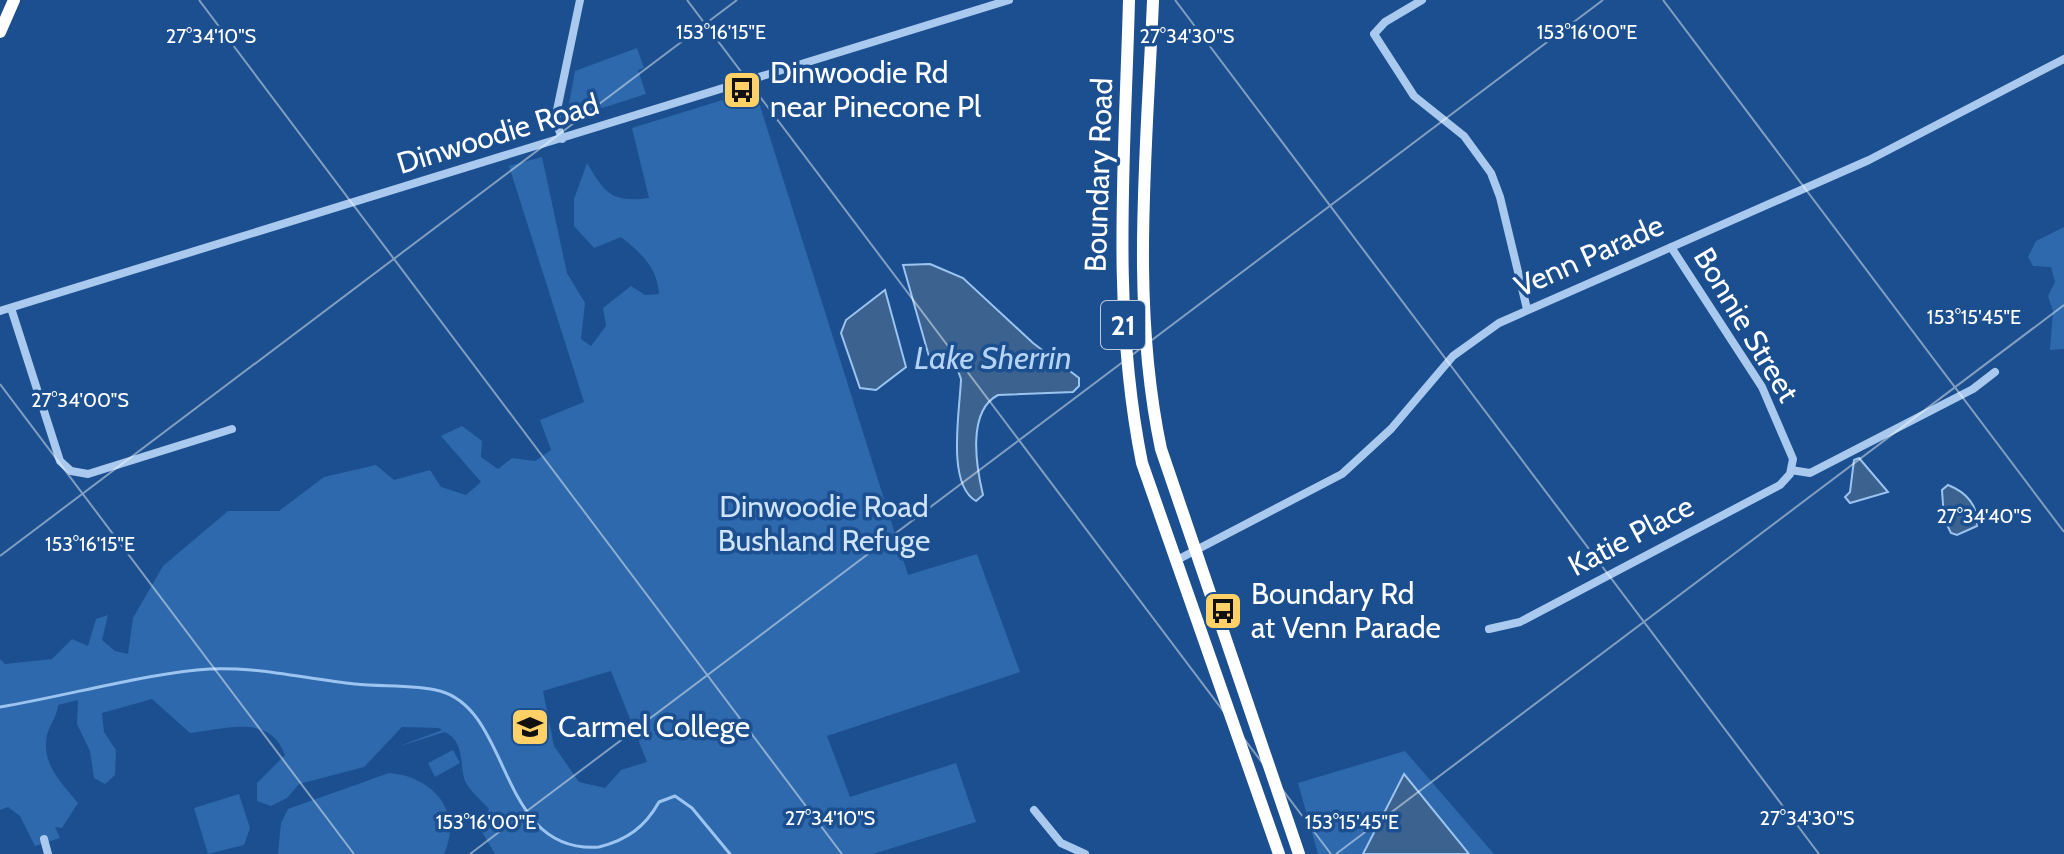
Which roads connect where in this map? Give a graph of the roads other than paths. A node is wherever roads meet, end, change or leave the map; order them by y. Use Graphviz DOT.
graph roads {
  1 [pos="14,0"];
  2 [pos="580,0"];
  3 [pos="1009,0"];
  4 [pos="1129,0"];
  5 [pos="1153,0"];
  6 [pos="1422,0"];
  7 [pos="0,32"];
  8 [pos="2064,59"];
  9 [pos="562,139"];
  10 [pos="1671,247"];
  11 [pos="11,308"];
  12 [pos="1527,309"];
  13 [pos="0,311"];
  14 [pos="1995,372"];
  15 [pos="232,429"];
  16 [pos="1791,472"];
  17 [pos="1195,550"];
  18 [pos="1177,560"];
  19 [pos="1489,629"];
  20 [pos="1034,810"];
  21 [pos="44,839"];
  22 [pos="48,854"];
  23 [pos="1085,854"];
  24 [pos="1279,854"];
  25 [pos="1299,854"];
  1 -- 7 [label="highway"];
  2 -- 9 [label="street"];
  3 -- 9 [label="street, Dinwoodie Road"];
  4 -- 18 [label="highway, Boundary Road / 21"];
  5 -- 17 [label="highway, Boundary Road / 21"];
  6 -- 12 [label="street"];
  8 -- 10 [label="street, Venn Parade"];
  9 -- 11 [label="street, Dinwoodie Road"];
  10 -- 12 [label="street, Venn Parade"];
  10 -- 16 [label="street, Bonnie Street"];
  11 -- 13 [label="street, Dinwoodie Road"];
  11 -- 15 [label="street"];
  12 -- 17 [label="street, Venn Parade"];
  14 -- 16 [label="street"];
  16 -- 19 [label="street, Katie Place"];
  17 -- 18 [label="street, Venn Parade"];
  17 -- 25 [label="highway, Boundary Road / 21"];
  18 -- 24 [label="highway, Boundary Road / 21"];
  20 -- 23 [label="street"];
  21 -- 22 [label="street"];
}
